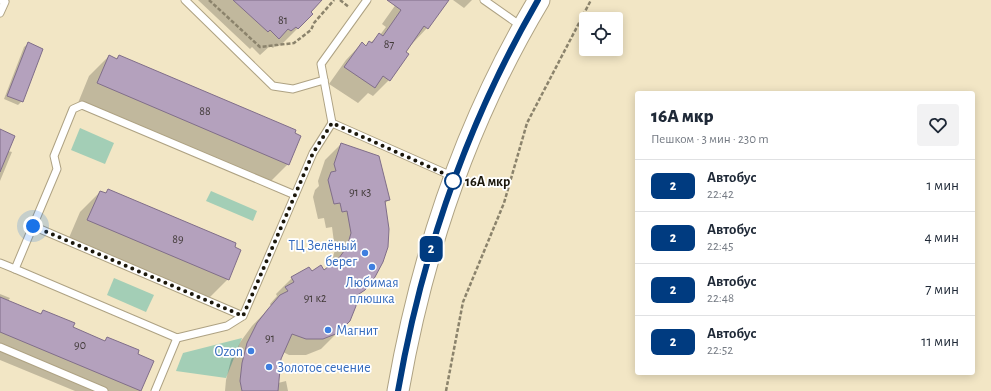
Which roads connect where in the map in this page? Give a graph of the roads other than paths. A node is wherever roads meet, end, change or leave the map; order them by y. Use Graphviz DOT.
graph roads {
  1 [pos="4,0"];
  2 [pos="185,0"];
  3 [pos="367,0"];
  4 [pos="539,0"];
  5 [pos="488,1"];
  6 [pos="0,13"];
  7 [pos="523,27"];
  8 [pos="324,80"];
  9 [pos="332,123"];
  10 [pos="454,178"];
  11 [pos="295,195"];
  12 [pos="33,226"];
  13 [pos="0,263"];
  14 [pos="15,269"];
  15 [pos="243,316"];
  16 [pos="177,338"];
  17 [pos="0,347"];
  18 [pos="104,391"];
  19 [pos="154,391"];
  20 [pos="398,391"];
  1 -- 6 [label="lane"];
  2 -- 8 [label="lane"];
  3 -- 8 [label="lane"];
  4 -- 7 [label="main road"];
  5 -- 7 [label="lane"];
  7 -- 10 [label="main road"];
  8 -- 9 [label="lane"];
  9 -- 10 [label="lane"];
  9 -- 11 [label="lane"];
  10 -- 20 [label="main road"];
  11 -- 12 [label="lane"];
  11 -- 15 [label="lane"];
  12 -- 14 [label="lane"];
  12 -- 15 [label="lane"];
  13 -- 14 [label="lane"];
  14 -- 16 [label="lane"];
  15 -- 16 [label="lane"];
  16 -- 19 [label="lane"];
  17 -- 18 [label="lane"];
}
